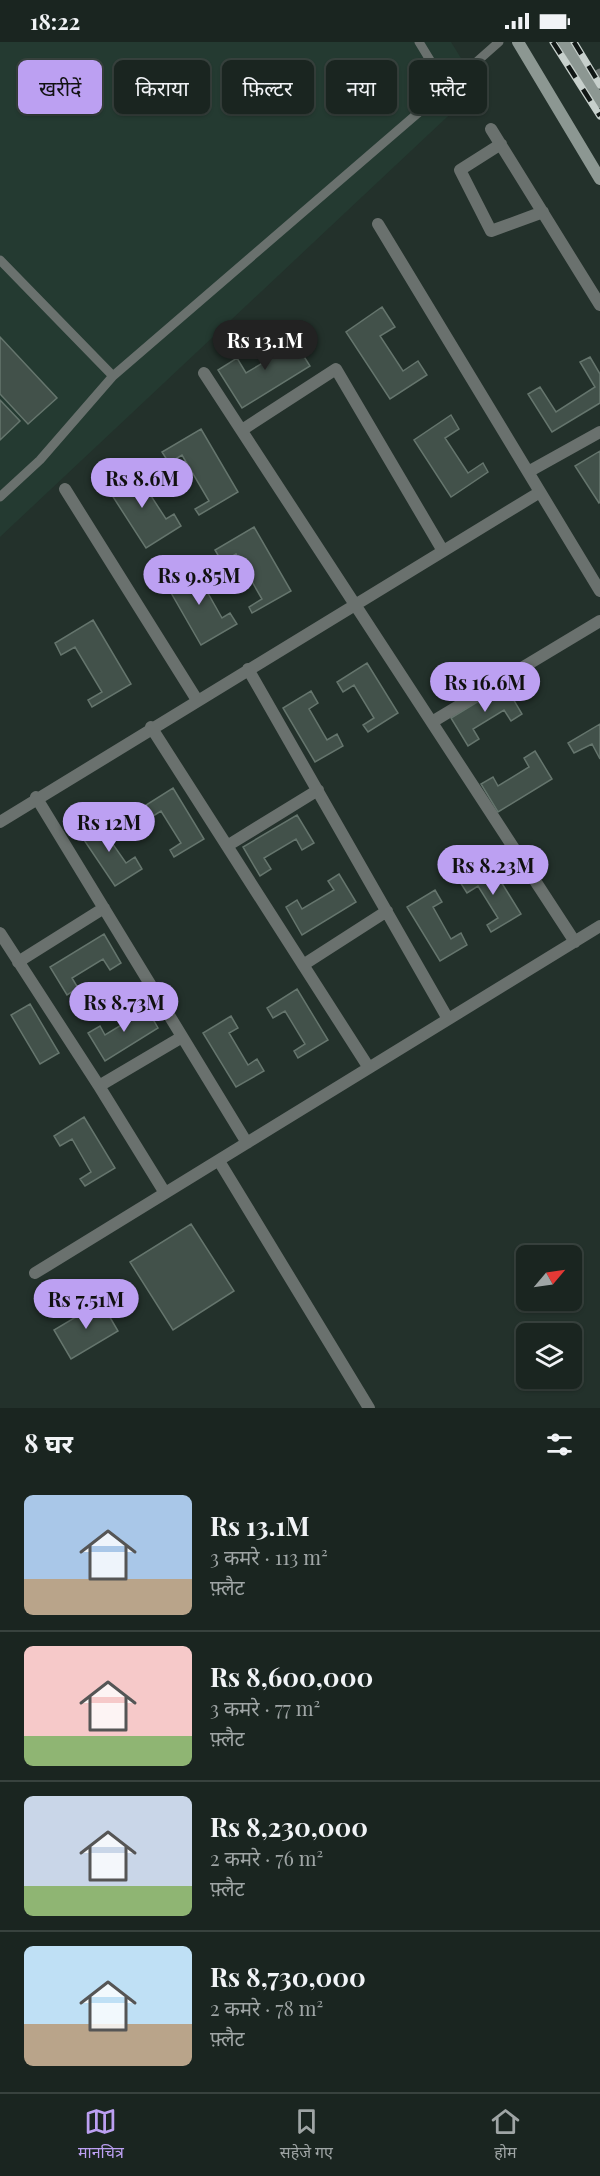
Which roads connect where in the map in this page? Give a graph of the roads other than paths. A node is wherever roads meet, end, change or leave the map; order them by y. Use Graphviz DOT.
graph roads {
  1 [pos="419,42"];
  2 [pos="499,42"];
  3 [pos="518,42"];
  4 [pos="564,42"];
  5 [pos="430,60"];
  6 [pos="479,60"];
  7 [pos="600,73"];
  8 [pos="588,81"];
  9 [pos="600,102"];
  10 [pos="417,114"];
  11 [pos="491,129"];
  12 [pos="501,144"];
  13 [pos="600,179"];
  14 [pos="543,212"];
  15 [pos="378,224"];
  16 [pos="0,260"];
  17 [pos="600,305"];
  18 [pos="204,373"];
  19 [pos="113,376"];
  20 [pos="242,430"];
  21 [pos="600,432"];
  22 [pos="528,472"];
  23 [pos="64,489"];
  24 [pos="540,492"];
  25 [pos="0,497"];
  26 [pos="443,550"];
  27 [pos="600,591"];
  28 [pos="355,604"];
  29 [pos="600,621"];
  30 [pos="248,669"];
  31 [pos="197,700"];
  32 [pos="432,722"];
  33 [pos="151,727"];
  34 [pos="318,790"];
  35 [pos="36,797"];
  36 [pos="0,822"];
  37 [pos="227,846"];
  38 [pos="104,908"];
  39 [pos="387,911"];
  40 [pos="600,926"];
  41 [pos="0,933"];
  42 [pos="575,942"];
  43 [pos="18,962"];
  44 [pos="303,965"];
  45 [pos="448,1019"];
  46 [pos="182,1037"];
  47 [pos="369,1068"];
  48 [pos="99,1086"];
  49 [pos="247,1143"];
  50 [pos="219,1161"];
  51 [pos="165,1193"];
  52 [pos="35,1273"];
  53 [pos="369,1408"];
  1 -- 5 [label="lane"];
  2 -- 6 [label="lane"];
  3 -- 13 [label="main road"];
  4 -- 8 [label="main road"];
  7 -- 8 [label="lane"];
  8 -- 9 [label="main road"];
  10 -- 19 [label="lane"];
  11 -- 12 [label="street"];
  12 -- 14 [label="street"];
  12 -- 14 [label="street"];
  14 -- 17 [label="street"];
  15 -- 22 [label="street"];
  16 -- 19 [label="lane"];
  18 -- 20 [label="street"];
  19 -- 25 [label="lane"];
  20 -- 26 [label="street"];
  20 -- 28 [label="street"];
  21 -- 22 [label="street"];
  22 -- 24 [label="street"];
  23 -- 31 [label="street"];
  24 -- 26 [label="street"];
  24 -- 27 [label="street"];
  26 -- 28 [label="street"];
  28 -- 30 [label="street"];
  28 -- 32 [label="street"];
  29 -- 32 [label="street"];
  30 -- 31 [label="street"];
  30 -- 34 [label="street"];
  31 -- 33 [label="street"];
  32 -- 42 [label="street"];
  33 -- 35 [label="street"];
  33 -- 37 [label="street"];
  34 -- 37 [label="street"];
  34 -- 39 [label="street"];
  35 -- 36 [label="street"];
  35 -- 38 [label="street"];
  37 -- 44 [label="street"];
  38 -- 43 [label="street"];
  38 -- 46 [label="street"];
  39 -- 44 [label="street"];
  39 -- 45 [label="street"];
  40 -- 42 [label="street"];
  41 -- 43 [label="street"];
  42 -- 45 [label="street"];
  43 -- 48 [label="street"];
  44 -- 47 [label="street"];
  45 -- 47 [label="street"];
  46 -- 48 [label="street"];
  46 -- 49 [label="street"];
  47 -- 49 [label="street"];
  48 -- 51 [label="street"];
  49 -- 50 [label="street"];
  50 -- 51 [label="street"];
  50 -- 53 [label="street"];
  51 -- 52 [label="street"];
}
